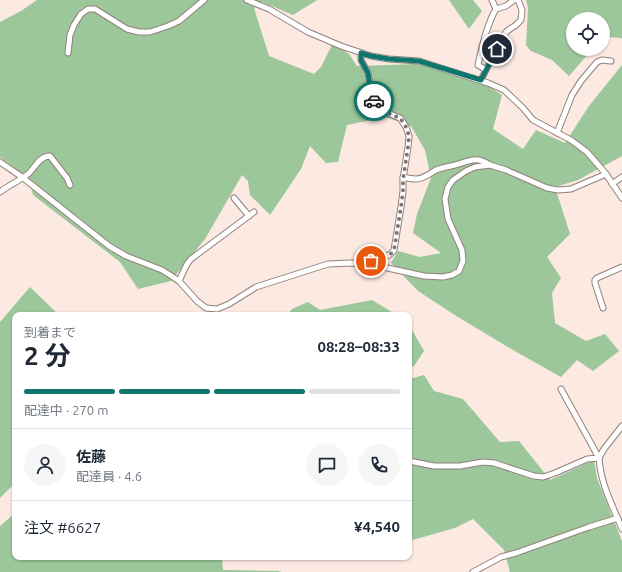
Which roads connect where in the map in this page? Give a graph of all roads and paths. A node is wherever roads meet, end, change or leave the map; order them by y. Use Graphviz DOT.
graph roads {
  1 [pos="204,0"];
  2 [pos="247,0"];
  3 [pos="492,0"];
  4 [pos="514,0"];
  5 [pos="518,0"];
  6 [pos="496,9"];
  7 [pos="68,53"];
  8 [pos="361,53"];
  9 [pos="611,61"];
  10 [pos="486,70"];
  11 [pos="481,80"];
  12 [pos="557,133"];
  13 [pos="0,162"];
  14 [pos="490,165"];
  15 [pos="606,174"];
  16 [pos="22,177"];
  17 [pos="403,177"];
  18 [pos="622,177"];
  19 [pos="612,184"];
  20 [pos="70,185"];
  21 [pos="0,192"];
  22 [pos="234,198"];
  23 [pos="622,198"];
  24 [pos="254,212"];
  25 [pos="249,216"];
  26 [pos="368,265"];
  27 [pos="622,267"];
  28 [pos="179,281"];
  29 [pos="603,308"];
  30 [pos="560,389"];
  31 [pos="622,426"];
  32 [pos="599,458"];
  33 [pos="412,462"];
  34 [pos="618,518"];
  35 [pos="622,529"];
  36 [pos="473,572"];
  1 -- 7 [label="street"];
  2 -- 8 [label="street"];
  3 -- 6 [label="street"];
  4 -- 6 [label="street"];
  5 -- 10 [label="street"];
  6 -- 10 [label="street"];
  8 -- 11 [label="street"];
  8 -- 17 [label="street"];
  9 -- 12 [label="street"];
  10 -- 11 [label="street"];
  11 -- 12 [label="street"];
  12 -- 15 [label="street"];
  13 -- 16 [label="street"];
  14 -- 15 [label="street"];
  14 -- 17 [label="street"];
  14 -- 26 [label="street"];
  15 -- 19 [label="street"];
  16 -- 20 [label="street"];
  16 -- 21 [label="street"];
  16 -- 28 [label="street"];
  17 -- 26 [label="street"];
  18 -- 19 [label="street"];
  19 -- 23 [label="street"];
  22 -- 25 [label="street"];
  24 -- 25 [label="street"];
  25 -- 28 [label="street"];
  26 -- 28 [label="street"];
  27 -- 29 [label="street"];
  30 -- 32 [label="street"];
  31 -- 32 [label="street"];
  32 -- 33 [label="street"];
  32 -- 34 [label="street"];
  34 -- 35 [label="street"];
  34 -- 36 [label="street"];
}
